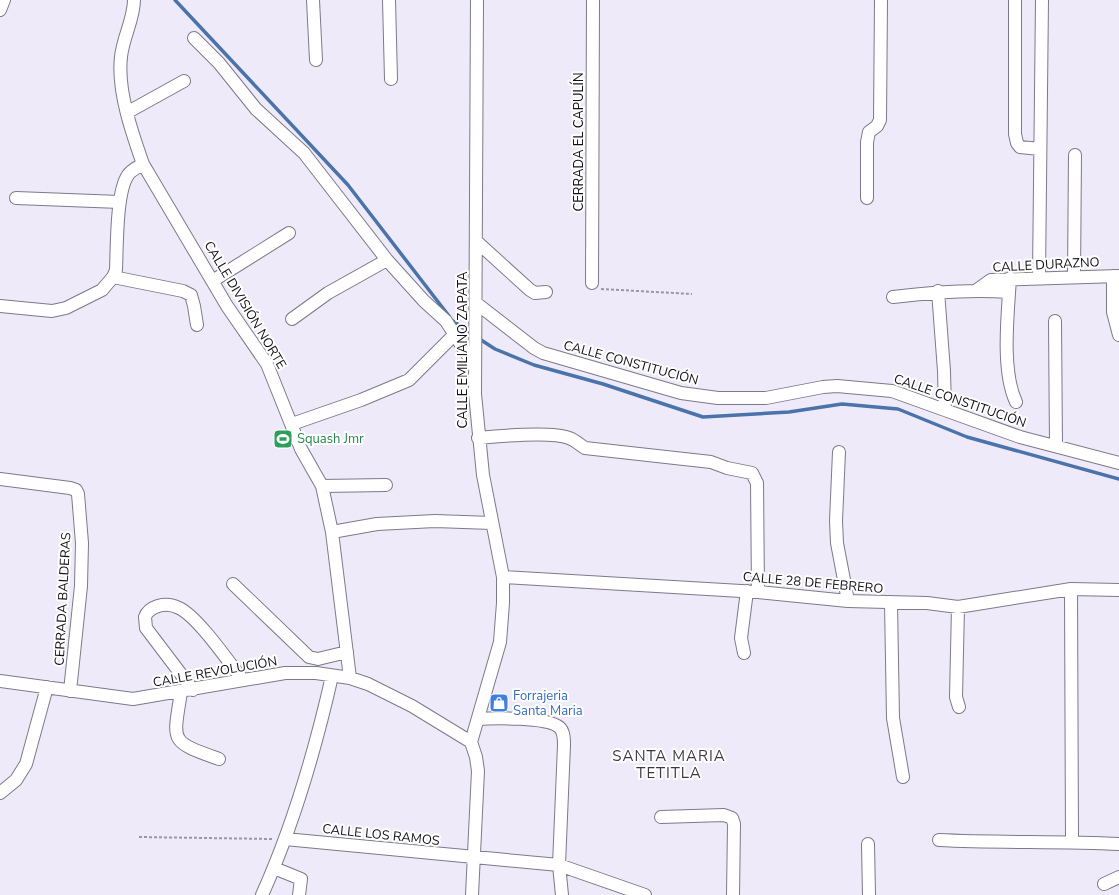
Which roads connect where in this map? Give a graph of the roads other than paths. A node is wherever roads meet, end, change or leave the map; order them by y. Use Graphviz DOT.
graph roads {
  1 [pos="4,0"];
  2 [pos="134,0"];
  3 [pos="313,0"];
  4 [pos="390,0"];
  5 [pos="478,0"];
  6 [pos="593,0"];
  7 [pos="881,0"];
  8 [pos="1015,0"];
  9 [pos="1042,0"];
  10 [pos="0,10"];
  11 [pos="194,38"];
  12 [pos="316,60"];
  13 [pos="391,79"];
  14 [pos="184,81"];
  15 [pos="128,112"];
  16 [pos="1040,149"];
  17 [pos="1075,155"];
  18 [pos="143,164"];
  19 [pos="16,198"];
  20 [pos="867,198"];
  21 [pos="120,202"];
  22 [pos="290,233"];
  23 [pos="476,241"];
  24 [pos="387,260"];
  25 [pos="1074,276"];
  26 [pos="1116,276"];
  27 [pos="113,277"];
  28 [pos="1039,277"];
  29 [pos="1010,278"];
  30 [pos="214,280"];
  31 [pos="592,283"];
  32 [pos="977,290"];
  33 [pos="938,291"];
  34 [pos="546,292"];
  35 [pos="1009,292"];
  36 [pos="893,297"];
  37 [pos="0,306"];
  38 [pos="476,309"];
  39 [pos="292,319"];
  40 [pos="1055,321"];
  41 [pos="197,325"];
  42 [pos="454,335"];
  43 [pos="1119,335"];
  44 [pos="474,366"];
  45 [pos="1016,402"];
  46 [pos="945,410"];
  47 [pos="292,424"];
  48 [pos="478,438"];
  49 [pos="1056,446"];
  50 [pos="839,452"];
  51 [pos="1119,463"];
  52 [pos="0,479"];
  53 [pos="386,485"];
  54 [pos="322,486"];
  55 [pos="492,522"];
  56 [pos="332,532"];
  57 [pos="503,577"];
  58 [pos="233,584"];
  59 [pos="1071,589"];
  60 [pos="1119,590"];
  61 [pos="752,591"];
  62 [pos="848,601"];
  63 [pos="891,603"];
  64 [pos="958,607"];
  65 [pos="348,652"];
  66 [pos="744,653"];
  67 [pos="332,676"];
  68 [pos="350,678"];
  69 [pos="242,679"];
  70 [pos="0,681"];
  71 [pos="47,687"];
  72 [pos="193,690"];
  73 [pos="70,691"];
  74 [pos="181,692"];
  75 [pos="959,707"];
  76 [pos="478,719"];
  77 [pos="471,742"];
  78 [pos="219,759"];
  79 [pos="903,777"];
  80 [pos="0,793"];
  81 [pos="661,817"];
  82 [pos="286,839"];
  83 [pos="939,840"];
  84 [pos="1072,842"];
  85 [pos="868,844"];
  86 [pos="1119,844"];
  87 [pos="475,858"];
  88 [pos="559,865"];
  89 [pos="274,868"];
  90 [pos="1119,877"];
  91 [pos="1104,884"];
  92 [pos="262,895"];
  93 [pos="300,895"];
  94 [pos="472,895"];
  95 [pos="562,895"];
  96 [pos="645,895"];
  97 [pos="733,895"];
  98 [pos="869,895"];
  1 -- 10 [label="street"];
  2 -- 15 [label="street, CALLE DIVISIÓN NORTE"];
  3 -- 12 [label="street"];
  4 -- 13 [label="street"];
  5 -- 23 [label="street, CALLE EMILIANO ZAPATA"];
  6 -- 31 [label="street, CERRADA EL CAPULÍN"];
  7 -- 20 [label="street"];
  8 -- 16 [label="street"];
  9 -- 16 [label="street"];
  11 -- 24 [label="street"];
  14 -- 15 [label="street"];
  15 -- 18 [label="street, CALLE DIVISIÓN NORTE"];
  16 -- 28 [label="street"];
  17 -- 25 [label="street"];
  18 -- 21 [label="street"];
  18 -- 30 [label="street, CALLE DIVISIÓN NORTE"];
  19 -- 21 [label="street"];
  21 -- 27 [label="street"];
  22 -- 30 [label="street"];
  23 -- 34 [label="street"];
  23 -- 38 [label="street, CALLE EMILIANO ZAPATA"];
  24 -- 39 [label="street"];
  24 -- 42 [label="street"];
  25 -- 26 [label="street, CALLE DURAZNO"];
  25 -- 28 [label="street, CALLE DURAZNO"];
  26 -- 43 [label="street"];
  27 -- 37 [label="street"];
  27 -- 41 [label="street"];
  28 -- 29 [label="street, CALLE DURAZNO"];
  29 -- 32 [label="street, CALLE DURAZNO"];
  29 -- 35 [label="street"];
  30 -- 47 [label="street, CALLE DIVISIÓN NORTE"];
  32 -- 33 [label="street, CALLE DURAZNO"];
  32 -- 35 [label="street, CALLE DURAZNO"];
  33 -- 36 [label="street, CALLE DURAZNO"];
  33 -- 46 [label="street"];
  35 -- 45 [label="street"];
  38 -- 44 [label="street, CALLE EMILIANO ZAPATA"];
  38 -- 46 [label="street, CALLE CONSTITUCIÓN"];
  40 -- 49 [label="street"];
  42 -- 44 [label="street"];
  42 -- 47 [label="street"];
  44 -- 48 [label="street, CALLE EMILIANO ZAPATA"];
  46 -- 49 [label="street, CALLE CONSTITUCIÓN"];
  47 -- 54 [label="street, CALLE DIVISIÓN NORTE"];
  48 -- 55 [label="street, CALLE EMILIANO ZAPATA"];
  48 -- 61 [label="street"];
  49 -- 51 [label="street, CALLE CONSTITUCIÓN"];
  50 -- 62 [label="street"];
  52 -- 73 [label="street, CERRADA BALDERAS"];
  53 -- 54 [label="street"];
  54 -- 56 [label="street, CALLE DIVISIÓN NORTE"];
  55 -- 56 [label="street"];
  55 -- 57 [label="street, CALLE EMILIANO ZAPATA"];
  56 -- 65 [label="street, CALLE DIVISIÓN NORTE"];
  57 -- 61 [label="street, CALLE 28 DE FEBRERO"];
  57 -- 76 [label="street, CALLE EMILIANO ZAPATA"];
  58 -- 65 [label="street"];
  59 -- 60 [label="street, CALLE 28 DE FEBRERO"];
  59 -- 64 [label="street, CALLE 28 DE FEBRERO"];
  59 -- 84 [label="street"];
  61 -- 62 [label="street, CALLE 28 DE FEBRERO"];
  61 -- 66 [label="street"];
  62 -- 63 [label="street, CALLE 28 DE FEBRERO"];
  63 -- 64 [label="street, CALLE 28 DE FEBRERO"];
  63 -- 79 [label="street"];
  64 -- 75 [label="street"];
  65 -- 68 [label="street, CALLE DIVISIÓN NORTE"];
  67 -- 68 [label="street, CALLE REVOLUCIÓN"];
  67 -- 69 [label="street, CALLE REVOLUCIÓN"];
  67 -- 82 [label="street"];
  68 -- 77 [label="street, CALLE REVOLUCIÓN"];
  69 -- 72 [label="street, CALLE REVOLUCIÓN"];
  69 -- 72 [label="street"];
  70 -- 71 [label="street, CALLE REVOLUCIÓN"];
  71 -- 73 [label="street, CALLE REVOLUCIÓN"];
  71 -- 80 [label="street"];
  72 -- 74 [label="street, CALLE REVOLUCIÓN"];
  73 -- 74 [label="street, CALLE REVOLUCIÓN"];
  74 -- 78 [label="street"];
  76 -- 77 [label="street, CALLE EMILIANO ZAPATA"];
  76 -- 88 [label="street"];
  77 -- 87 [label="street"];
  81 -- 97 [label="street"];
  82 -- 87 [label="street, CALLE LOS RAMOS"];
  82 -- 89 [label="street"];
  83 -- 84 [label="street"];
  84 -- 86 [label="street"];
  85 -- 98 [label="street"];
  87 -- 88 [label="street, CALLE LOS RAMOS"];
  87 -- 94 [label="street"];
  88 -- 95 [label="street"];
  88 -- 96 [label="street, CALLE LOS RAMOS"];
  89 -- 92 [label="street"];
  89 -- 93 [label="street"];
  90 -- 91 [label="street"];
}
